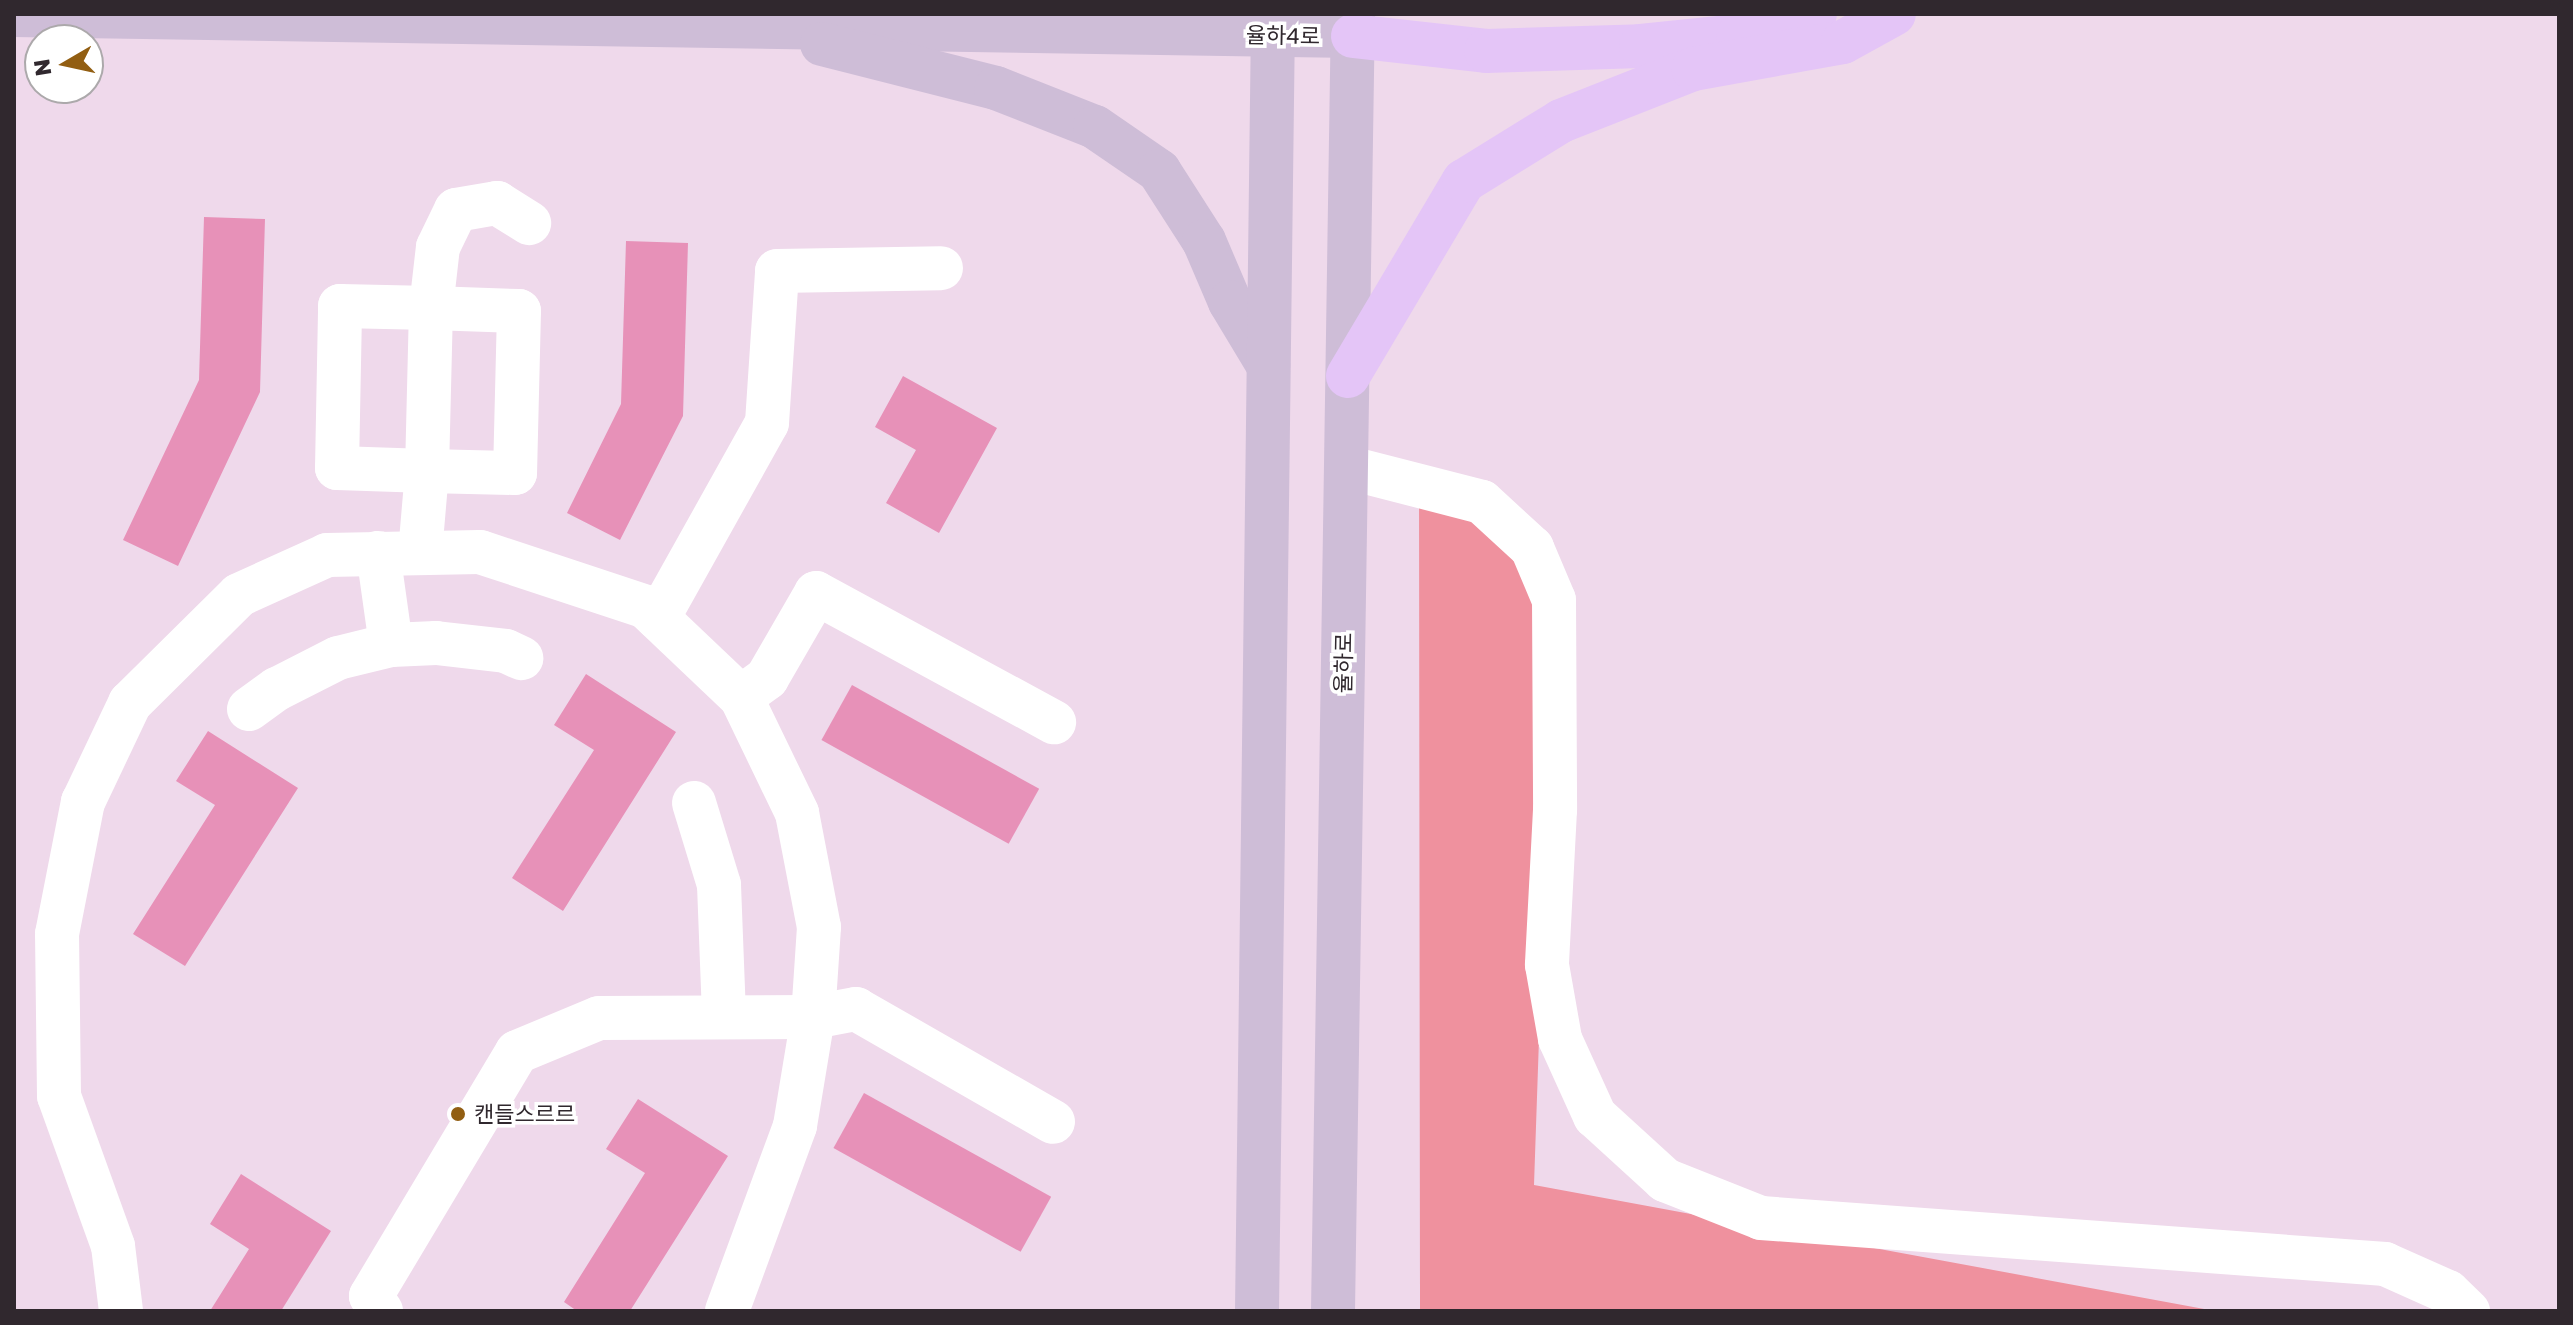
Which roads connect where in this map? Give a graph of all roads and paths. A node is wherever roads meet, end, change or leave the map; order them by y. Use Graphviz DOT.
graph roads {
  1 [pos="1815,14"];
  2 [pos="1894,14"];
  3 [pos="14,15"];
  4 [pos="1273,24"];
  5 [pos="1353,25"];
  6 [pos="754,26"];
  7 [pos="529,223"];
  8 [pos="941,268"];
  9 [pos="431,308"];
  10 [pos="1268,365"];
  11 [pos="1348,376"];
  12 [pos="1346,467"];
  13 [pos="427,471"];
  14 [pos="399,553"];
  15 [pos="658,618"];
  16 [pos="391,645"];
  17 [pos="521,658"];
  18 [pos="741,697"];
  19 [pos="249,709"];
  20 [pos="1054,722"];
  21 [pos="694,803"];
  22 [pos="724,1017"];
  23 [pos="813,1017"];
  24 [pos="1053,1122"];
  25 [pos="370,1306"];
  26 [pos="121,1311"];
  27 [pos="727,1311"];
  28 [pos="1257,1311"];
  29 [pos="1333,1311"];
  30 [pos="2468,1311"];
  1 -- 5 [label="highway"];
  2 -- 11 [label="highway"];
  3 -- 6 [label="main road, 율하4로"];
  4 -- 5 [label="main road, 율하4로"];
  4 -- 6 [label="main road, 율하4로"];
  4 -- 10 [label="main road"];
  5 -- 11 [label="main road, 율하로"];
  6 -- 10 [label="main road"];
  7 -- 9 [label="street"];
  8 -- 15 [label="street"];
  9 -- 13 [label="street"];
  9 -- 13 [label="street"];
  9 -- 13 [label="street"];
  10 -- 28 [label="main road"];
  11 -- 12 [label="main road, 율하로"];
  12 -- 29 [label="main road, 율하로"];
  12 -- 30 [label="street"];
  13 -- 14 [label="street"];
  14 -- 15 [label="street"];
  14 -- 16 [label="street"];
  14 -- 26 [label="street"];
  15 -- 18 [label="street"];
  16 -- 17 [label="street"];
  16 -- 19 [label="street"];
  18 -- 20 [label="street"];
  18 -- 23 [label="street"];
  21 -- 22 [label="street"];
  22 -- 23 [label="street"];
  22 -- 25 [label="street"];
  23 -- 24 [label="street"];
  23 -- 27 [label="street"];
}
